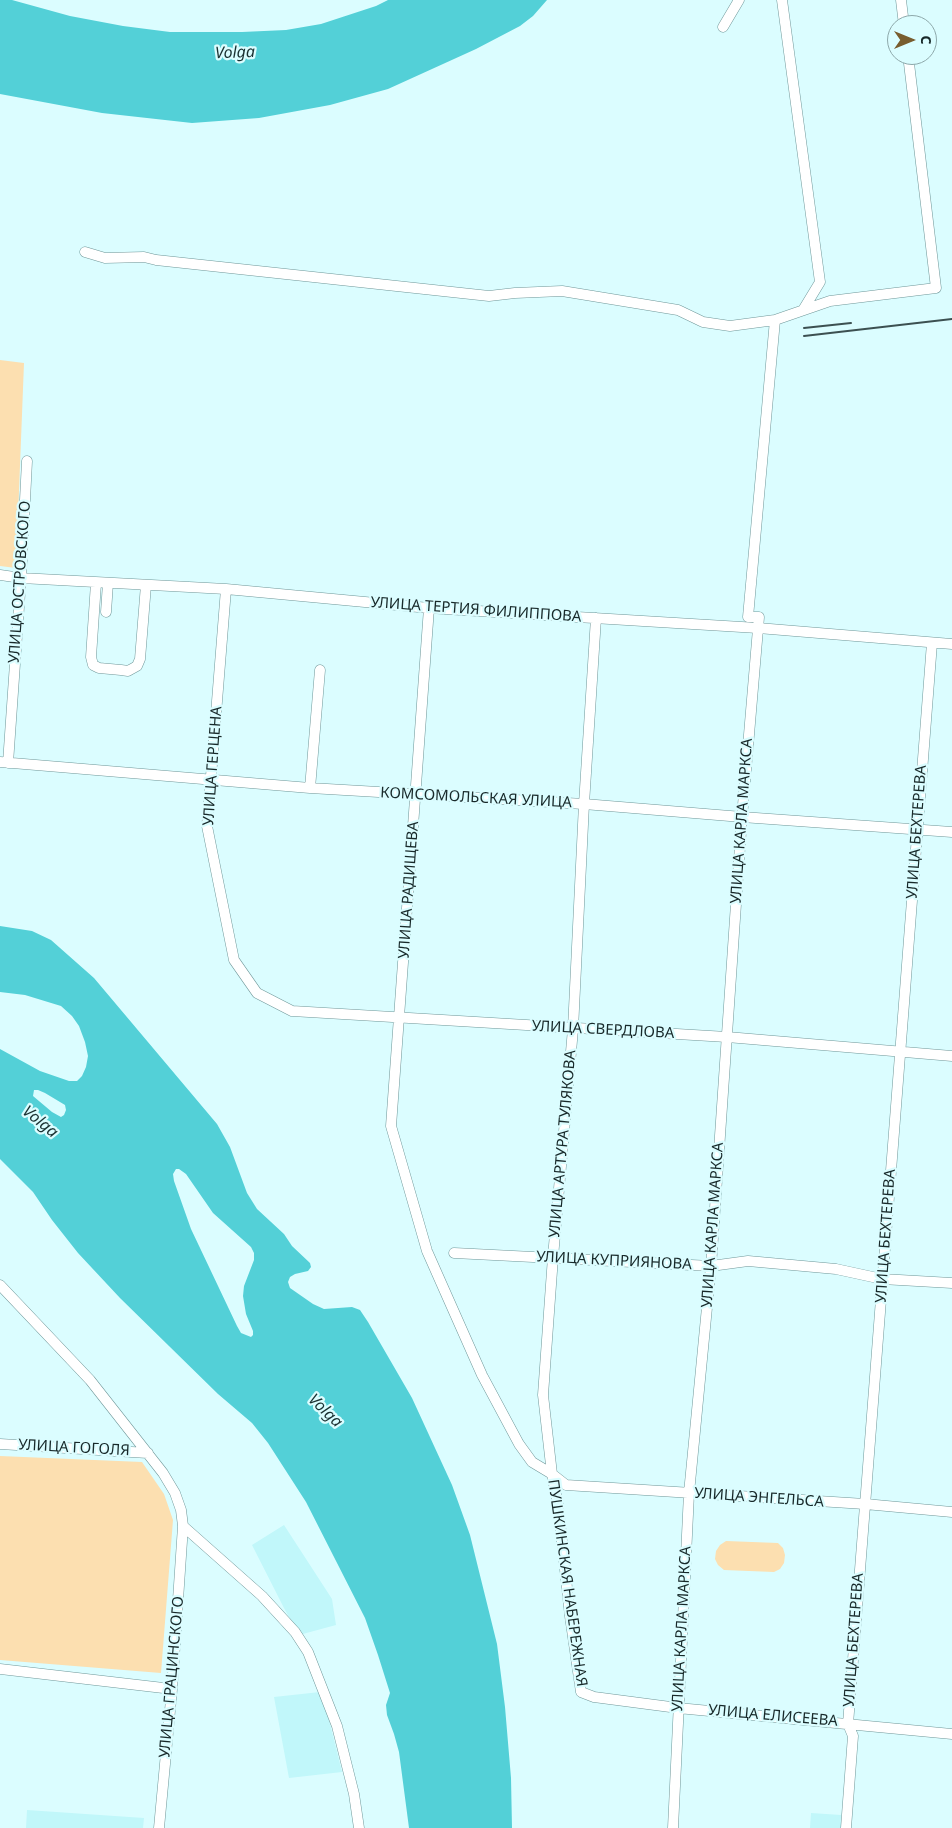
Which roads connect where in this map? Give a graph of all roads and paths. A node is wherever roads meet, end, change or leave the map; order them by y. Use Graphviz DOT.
graph roads {
  1 [pos="739,0"];
  2 [pos="782,0"];
  3 [pos="901,0"];
  4 [pos="903,15"];
  5 [pos="723,27"];
  6 [pos="909,65"];
  7 [pos="85,252"];
  8 [pos="803,310"];
  9 [pos="775,320"];
  10 [pos="27,461"];
  11 [pos="0,575"];
  12 [pos="22,578"];
  13 [pos="96,583"];
  14 [pos="108,584"];
  15 [pos="146,585"];
  16 [pos="226,589"];
  17 [pos="429,608"];
  18 [pos="106,612"];
  19 [pos="596,618"];
  20 [pos="759,625"];
  21 [pos="932,643"];
  22 [pos="952,644"];
  23 [pos="320,670"];
  24 [pos="4,763"];
  25 [pos="212,781"];
  26 [pos="310,788"];
  27 [pos="415,794"];
  28 [pos="584,804"];
  29 [pos="742,817"];
  30 [pos="918,829"];
  31 [pos="952,832"];
  32 [pos="257,993"];
  33 [pos="400,1017"];
  34 [pos="573,1028"];
  35 [pos="727,1037"];
  36 [pos="900,1052"];
  37 [pos="952,1056"];
  38 [pos="405,1171"];
  39 [pos="454,1253"];
  40 [pos="553,1258"];
  41 [pos="711,1266"];
  42 [pos="882,1279"];
  43 [pos="952,1283"];
  44 [pos="0,1285"];
  45 [pos="0,1444"];
  46 [pos="148,1453"];
  47 [pos="552,1474"];
  48 [pos="689,1493"];
  49 [pos="865,1504"];
  50 [pos="952,1512"];
  51 [pos="183,1526"];
  52 [pos="0,1669"];
  53 [pos="172,1690"];
  54 [pos="594,1697"];
  55 [pos="678,1708"];
  56 [pos="848,1724"];
  57 [pos="952,1734"];
  58 [pos="159,1828"];
  59 [pos="359,1828"];
  60 [pos="673,1828"];
  61 [pos="846,1828"];
  1 -- 5 [label="street"];
  2 -- 8 [label="street"];
  3 -- 4 [label="street"];
  6 -- 8 [label="street"];
  7 -- 9 [label="street"];
  8 -- 9 [label="street"];
  9 -- 20 [label="street"];
  10 -- 12 [label="street, УЛИЦА ОСТРОВСКОГО"];
  11 -- 12 [label="street, УЛИЦА ТЕРТИЯ ФИЛИППОВА"];
  12 -- 13 [label="street, УЛИЦА ТЕРТИЯ ФИЛИППОВА"];
  12 -- 24 [label="street, УЛИЦА ОСТРОВСКОГО"];
  13 -- 14 [label="street, УЛИЦА ТЕРТИЯ ФИЛИППОВА"];
  13 -- 15 [label="street"];
  14 -- 15 [label="street, УЛИЦА ТЕРТИЯ ФИЛИППОВА"];
  14 -- 18 [label="street"];
  15 -- 16 [label="street, УЛИЦА ТЕРТИЯ ФИЛИППОВА"];
  16 -- 17 [label="street, УЛИЦА ТЕРТИЯ ФИЛИППОВА"];
  16 -- 25 [label="street, УЛИЦА ГЕРЦЕНА"];
  17 -- 19 [label="street, УЛИЦА ТЕРТИЯ ФИЛИППОВА"];
  17 -- 27 [label="street, УЛИЦА РАДИЩЕВА"];
  19 -- 20 [label="street, УЛИЦА ТЕРТИЯ ФИЛИППОВА"];
  19 -- 28 [label="street, УЛИЦА АРТУРА ТУЛЯКОВА"];
  20 -- 21 [label="street, УЛИЦА ТЕРТИЯ ФИЛИППОВА"];
  20 -- 29 [label="street, УЛИЦА КАРЛА МАРКСА"];
  21 -- 22 [label="street, УЛИЦА ТЕРТИЯ ФИЛИППОВА"];
  21 -- 30 [label="street, УЛИЦА БЕХТЕРЕВА"];
  23 -- 26 [label="street"];
  24 -- 25 [label="street, КОМСОМОЛЬСКАЯ УЛИЦА"];
  25 -- 26 [label="street, КОМСОМОЛЬСКАЯ УЛИЦА"];
  25 -- 32 [label="street, УЛИЦА ГЕРЦЕНА"];
  26 -- 27 [label="street, КОМСОМОЛЬСКАЯ УЛИЦА"];
  27 -- 28 [label="street, КОМСОМОЛЬСКАЯ УЛИЦА"];
  27 -- 33 [label="street, УЛИЦА РАДИЩЕВА"];
  28 -- 29 [label="street, КОМСОМОЛЬСКАЯ УЛИЦА"];
  28 -- 34 [label="street, УЛИЦА АРТУРА ТУЛЯКОВА"];
  29 -- 30 [label="street, КОМСОМОЛЬСКАЯ УЛИЦА"];
  29 -- 35 [label="street, УЛИЦА КАРЛА МАРКСА"];
  30 -- 31 [label="street, КОМСОМОЛЬСКАЯ УЛИЦА"];
  30 -- 36 [label="street, УЛИЦА БЕХТЕРЕВА"];
  32 -- 33 [label="street, УЛИЦА СВЕРДЛОВА"];
  33 -- 34 [label="street, УЛИЦА СВЕРДЛОВА"];
  33 -- 38 [label="street, УЛИЦА РАДИЩЕВА"];
  34 -- 35 [label="street, УЛИЦА СВЕРДЛОВА"];
  34 -- 40 [label="street, УЛИЦА АРТУРА ТУЛЯКОВА"];
  35 -- 36 [label="street, УЛИЦА СВЕРДЛОВА"];
  35 -- 41 [label="street, УЛИЦА КАРЛА МАРКСА"];
  36 -- 37 [label="street, УЛИЦА СВЕРДЛОВА"];
  36 -- 42 [label="street, УЛИЦА БЕХТЕРЕВА"];
  38 -- 47 [label="street, ПУШКИНСКАЯ НАБЕРЕЖНАЯ"];
  39 -- 40 [label="street, УЛИЦА КУПРИЯНОВА"];
  40 -- 41 [label="street, УЛИЦА КУПРИЯНОВА"];
  40 -- 47 [label="street, УЛИЦА АРТУРА ТУЛЯКОВА"];
  41 -- 42 [label="street, УЛИЦА КУПРИЯНОВА"];
  41 -- 48 [label="street, УЛИЦА КАРЛА МАРКСА"];
  42 -- 43 [label="street, УЛИЦА КУПРИЯНОВА"];
  42 -- 49 [label="street, УЛИЦА БЕХТЕРЕВА"];
  44 -- 46 [label="street, УЛИЦА ГРАЦИНСКОГО"];
  45 -- 46 [label="street, УЛИЦА ГОГОЛЯ"];
  46 -- 51 [label="street, УЛИЦА ГРАЦИНСКОГО"];
  47 -- 48 [label="street, УЛИЦА ЭНГЕЛЬСА"];
  47 -- 54 [label="street, ПУШКИНСКАЯ НАБЕРЕЖНАЯ"];
  48 -- 49 [label="street, УЛИЦА ЭНГЕЛЬСА"];
  48 -- 55 [label="street, УЛИЦА КАРЛА МАРКСА"];
  49 -- 50 [label="street, УЛИЦА ЭНГЕЛЬСА"];
  49 -- 56 [label="street, УЛИЦА БЕХТЕРЕВА"];
  51 -- 53 [label="street, УЛИЦА ГРАЦИНСКОГО"];
  51 -- 59 [label="street"];
  52 -- 53 [label="street"];
  53 -- 58 [label="street, УЛИЦА ГРАЦИНСКОГО"];
  54 -- 55 [label="street, УЛИЦА ЕЛИСЕЕВА"];
  55 -- 56 [label="street, УЛИЦА ЕЛИСЕЕВА"];
  55 -- 60 [label="street, УЛИЦА КАРЛА МАРКСА"];
  56 -- 57 [label="street, УЛИЦА ЕЛИСЕЕВА"];
  56 -- 61 [label="street, УЛИЦА БЕХТЕРЕВА"];
}
